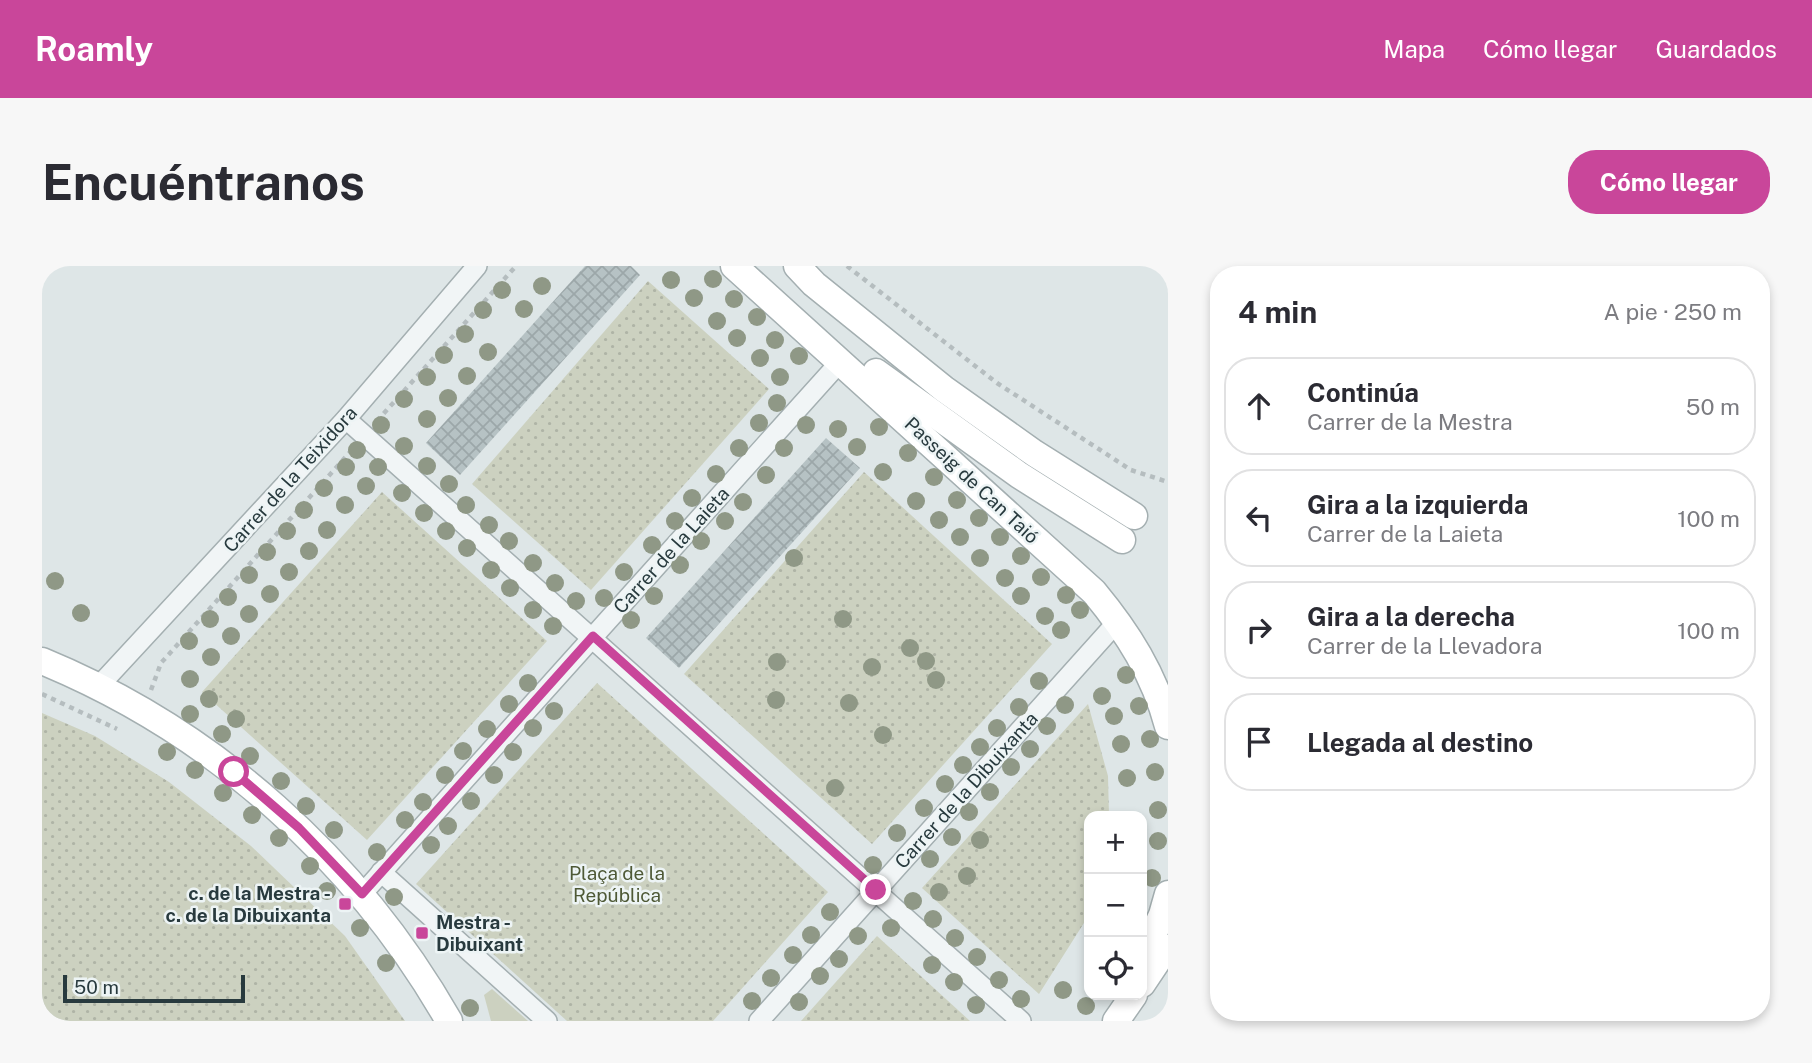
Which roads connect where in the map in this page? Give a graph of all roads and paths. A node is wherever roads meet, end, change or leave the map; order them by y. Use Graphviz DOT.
graph roads {
  1 [pos="477,266"];
  2 [pos="516,266"];
  3 [pos="734,266"];
  4 [pos="753,266"];
  5 [pos="797,266"];
  6 [pos="847,266"];
  7 [pos="840,362"];
  8 [pos="346,419"];
  9 [pos="365,434"];
  10 [pos="1168,482"];
  11 [pos="1134,516"];
  12 [pos="1122,540"];
  13 [pos="1118,621"];
  14 [pos="593,636"];
  15 [pos="42,662"];
  16 [pos="99,687"];
  17 [pos="42,694"];
  18 [pos="140,711"];
  19 [pos="1168,726"];
  20 [pos="381,872"];
  21 [pos="876,890"];
  22 [pos="362,894"];
  23 [pos="1168,894"];
  24 [pos="1168,945"];
  25 [pos="1147,948"];
  26 [pos="1147,976"];
  27 [pos="1119,1000"];
  28 [pos="1131,1000"];
  29 [pos="449,1021"];
  30 [pos="547,1021"];
  31 [pos="758,1021"];
  32 [pos="1021,1021"];
  33 [pos="1108,1021"];
  34 [pos="1116,1021"];
  1 -- 8 [label="street, Carrer de la Teixidora"];
  2 -- 9 [label="path"];
  3 -- 7 [label="main road, Passeig de Can Taió"];
  4 -- 12 [label="main road, Passeig de Can Taió"];
  5 -- 11 [label="main road"];
  6 -- 10 [label="path"];
  7 -- 13 [label="main road, Passeig de Can Taió"];
  7 -- 14 [label="street, Carrer de la Laieta"];
  8 -- 9 [label="street"];
  8 -- 16 [label="street, Carrer de la Teixidora"];
  9 -- 14 [label="street"];
  9 -- 18 [label="path"];
  13 -- 19 [label="main road, Passeig de Can Taió"];
  13 -- 21 [label="street, Carrer de la Dibuixanta"];
  14 -- 20 [label="street, Carrer de la Laieta"];
  14 -- 21 [label="street"];
  15 -- 16 [label="main road"];
  16 -- 18 [label="main road"];
  17 -- 18 [label="path"];
  18 -- 22 [label="main road"];
  20 -- 22 [label="street, Carrer de la Laieta"];
  20 -- 30 [label="street"];
  21 -- 31 [label="street, Carrer de la Dibuixanta"];
  21 -- 32 [label="street"];
  22 -- 29 [label="main road"];
  23 -- 25 [label="main road"];
  24 -- 26 [label="main road"];
  27 -- 33 [label="main road"];
  28 -- 34 [label="main road"];
}
